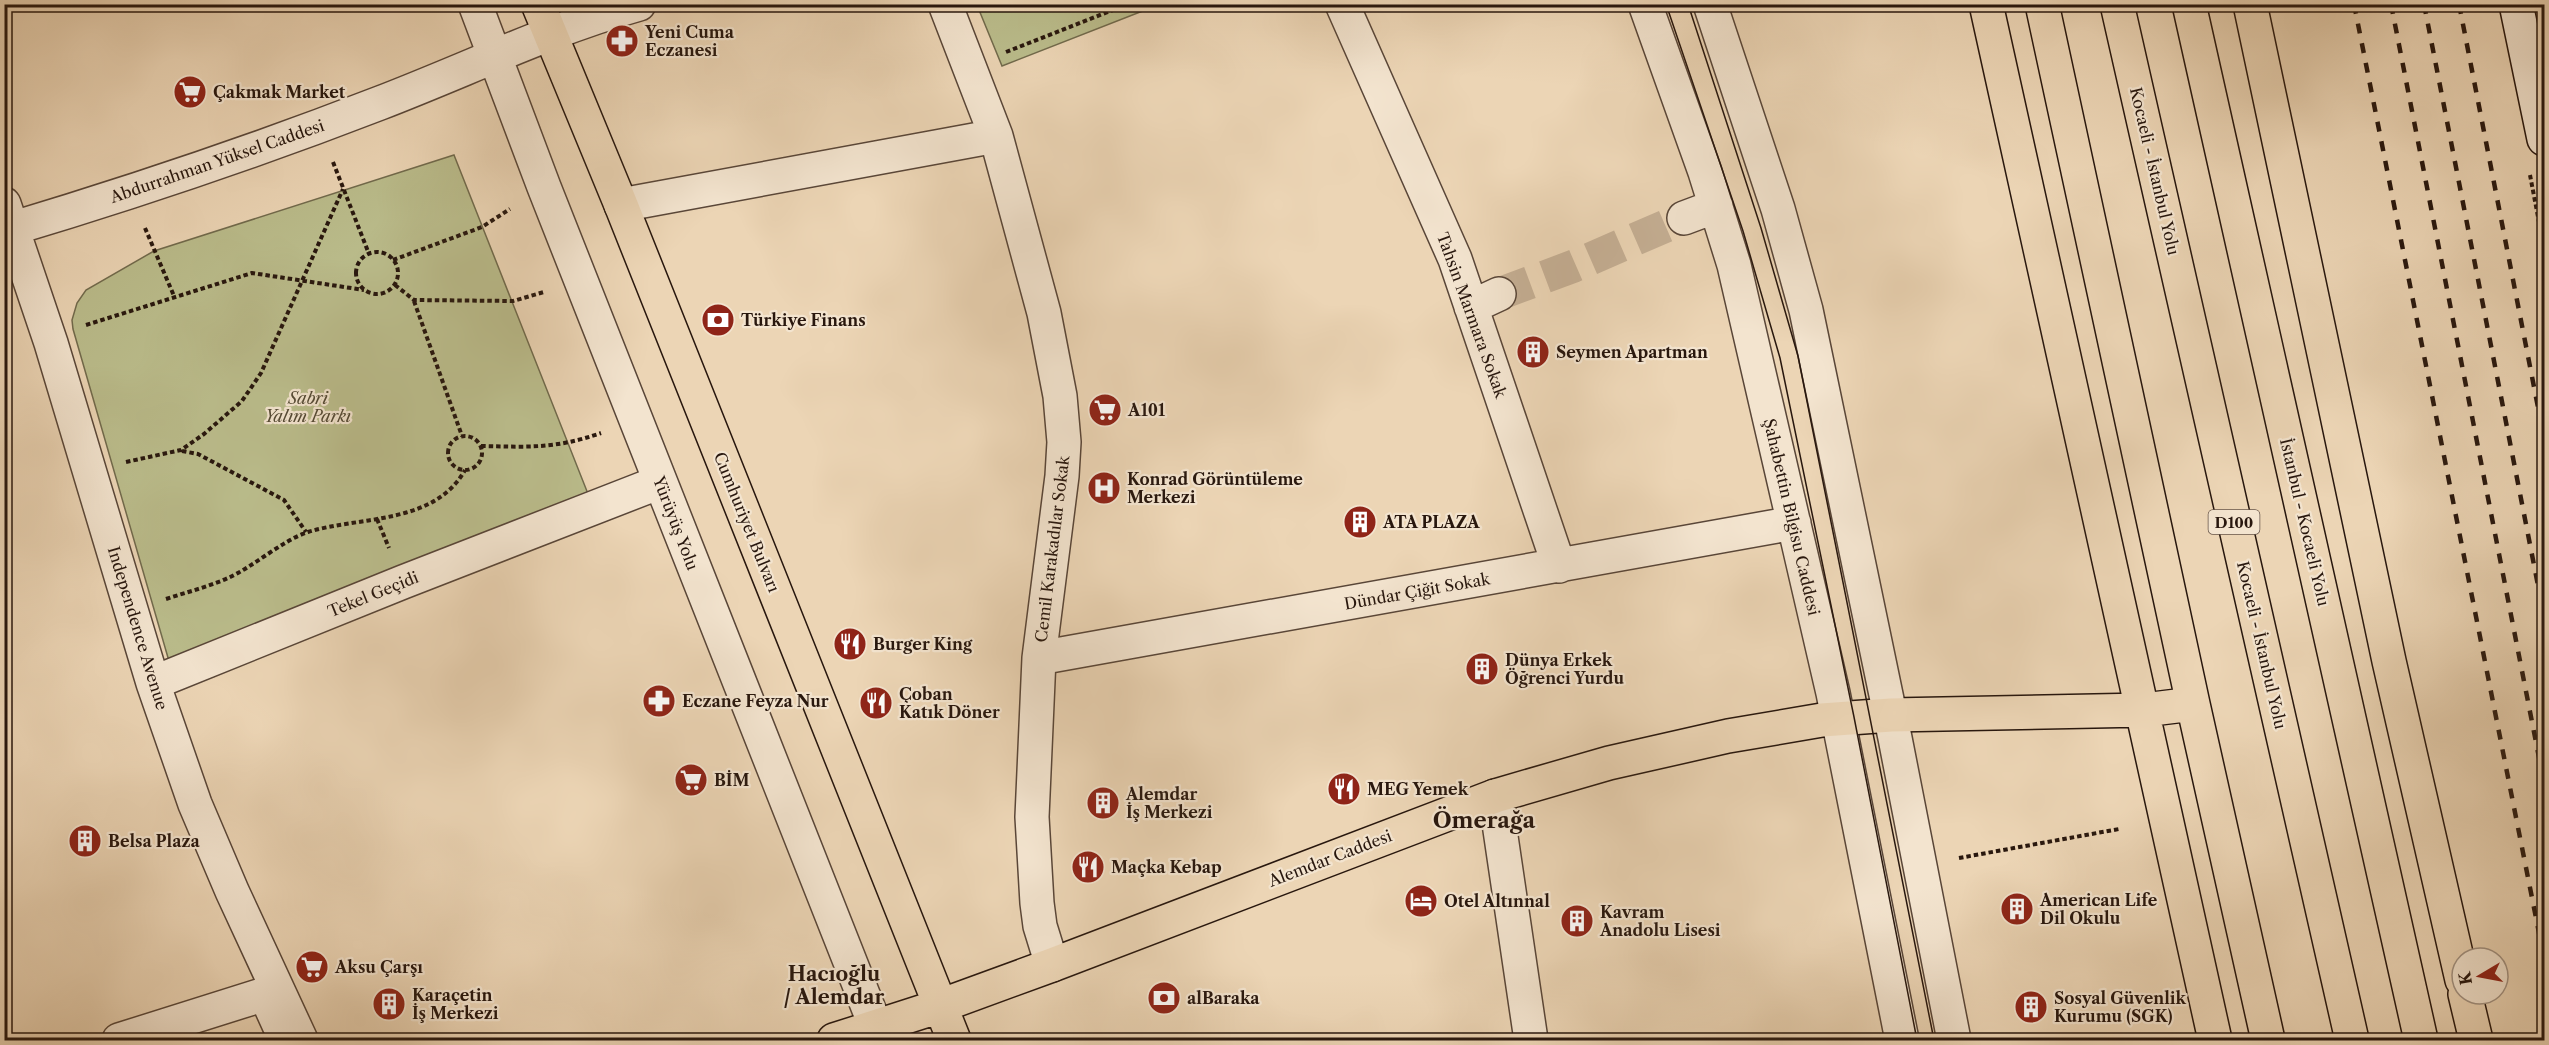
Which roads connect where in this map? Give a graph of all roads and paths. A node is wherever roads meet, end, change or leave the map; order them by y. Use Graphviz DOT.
graph roads {
  1 [pos="475,4"];
  2 [pos="639,4"];
  3 [pos="945,4"];
  4 [pos="1128,4"];
  5 [pos="1342,4"];
  6 [pos="1645,4"];
  7 [pos="1710,4"];
  8 [pos="1986,4"];
  9 [pos="2042,4"];
  10 [pos="2117,4"];
  11 [pos="2189,4"];
  12 [pos="2250,4"];
  13 [pos="2516,4"];
  14 [pos="544,19"];
  15 [pos="496,57"];
  16 [pos="969,67"];
  17 [pos="996,136"];
  18 [pos="2544,139"];
  19 [pos="331,157"];
  20 [pos="343,189"];
  21 [pos="621,205"];
  22 [pos="1716,206"];
  23 [pos="1684,218"];
  24 [pos="8,221"];
  25 [pos="143,222"];
  26 [pos="482,227"];
  27 [pos="369,254"];
  28 [pos="393,260"];
  29 [pos="303,281"];
  30 [pos="395,285"];
  31 [pos="364,290"];
  32 [pos="174,296"];
  33 [pos="414,300"];
  34 [pos="513,301"];
  35 [pos="84,325"];
  36 [pos="462,436"];
  37 [pos="568,444"];
  38 [pos="481,446"];
  39 [pos="181,450"];
  40 [pos="125,463"];
  41 [pos="465,470"];
  42 [pos="660,482"];
  43 [pos="1794,523"];
  44 [pos="306,532"];
  45 [pos="1559,566"];
  46 [pos="164,600"];
  47 [pos="1039,658"];
  48 [pos="153,683"];
  49 [pos="2193,704"];
  50 [pos="2144,710"];
  51 [pos="1891,715"];
  52 [pos="1838,718"];
  53 [pos="1495,796"];
  54 [pos="2120,829"];
  55 [pos="1920,866"];
  56 [pos="2454,946"];
  57 [pos="1052,965"];
  58 [pos="277,1004"];
  59 [pos="940,1006"];
  60 [pos="2468,1006"];
  61 [pos="878,1034"];
  62 [pos="119,1041"];
  63 [pos="168,1041"];
  64 [pos="286,1041"];
  65 [pos="300,1041"];
  66 [pos="834,1041"];
  67 [pos="954,1041"];
  68 [pos="1531,1041"];
  69 [pos="1902,1041"];
  70 [pos="1954,1041"];
  71 [pos="2215,1041"];
  72 [pos="2268,1041"];
  73 [pos="2352,1041"];
  74 [pos="2421,1041"];
  75 [pos="2476,1041"];
  1 -- 15 [label="street, Yürüyüş Yolu"];
  2 -- 14 [label="street, Abdurrahman Yüksel Caddesi"];
  3 -- 16 [label="street, Cemil Karakadılar Sokak"];
  4 -- 16 [label="path"];
  5 -- 45 [label="street, Tahsin Marmara Sokak"];
  6 -- 22 [label="street, Şahabettin Bilgisu Caddesi"];
  7 -- 51 [label="street"];
  8 -- 50 [label="main road"];
  9 -- 49 [label="main road"];
  10 -- 73 [label="main road, Kocaeli - İstanbul Yolu / D100"];
  11 -- 74 [label="main road, İstanbul - Kocaeli Yolu"];
  12 -- 56 [label="main road"];
  13 -- 18 [label="street"];
  14 -- 15 [label="street, Abdurrahman Yüksel Caddesi"];
  14 -- 21 [label="main road, Cumhuriyet Bulvarı"];
  15 -- 24 [label="street, Abdurrahman Yüksel Caddesi"];
  15 -- 42 [label="street, Yürüyüş Yolu"];
  16 -- 17 [label="street, Cemil Karakadılar Sokak"];
  17 -- 21 [label="street"];
  17 -- 47 [label="street, Cemil Karakadılar Sokak"];
  19 -- 20 [label="path"];
  20 -- 27 [label="path"];
  20 -- 29 [label="path"];
  21 -- 59 [label="main road, Cumhuriyet Bulvarı"];
  22 -- 23 [label="street"];
  22 -- 43 [label="street, Şahabettin Bilgisu Caddesi"];
  24 -- 48 [label="street, Independence Avenue"];
  25 -- 32 [label="path"];
  26 -- 28 [label="path"];
  27 -- 28 [label="path"];
  27 -- 31 [label="path"];
  28 -- 30 [label="path"];
  29 -- 31 [label="path"];
  29 -- 32 [label="path"];
  29 -- 39 [label="path"];
  30 -- 31 [label="path"];
  30 -- 33 [label="path"];
  32 -- 35 [label="path"];
  33 -- 34 [label="path"];
  33 -- 36 [label="path"];
  36 -- 38 [label="path"];
  36 -- 41 [label="path"];
  37 -- 38 [label="path"];
  38 -- 41 [label="path"];
  39 -- 40 [label="path"];
  39 -- 44 [label="path"];
  41 -- 44 [label="path"];
  42 -- 48 [label="street, Tekel Geçidi"];
  42 -- 61 [label="street, Yürüyüş Yolu"];
  43 -- 45 [label="street, Dündar Çiğit Sokak"];
  43 -- 52 [label="street, Şahabettin Bilgisu Caddesi"];
  44 -- 46 [label="path"];
  45 -- 47 [label="street, Dündar Çiğit Sokak"];
  47 -- 57 [label="street, Cemil Karakadılar Sokak"];
  48 -- 58 [label="street, Independence Avenue"];
  49 -- 50 [label="main road, Alemdar Caddesi"];
  49 -- 72 [label="main road"];
  50 -- 51 [label="main road, Alemdar Caddesi"];
  50 -- 71 [label="main road"];
  51 -- 52 [label="main road, Alemdar Caddesi"];
  51 -- 55 [label="street"];
  52 -- 53 [label="main road, Alemdar Caddesi"];
  52 -- 69 [label="street, Şahabettin Bilgisu Caddesi"];
  53 -- 57 [label="main road, Alemdar Caddesi"];
  53 -- 68 [label="street"];
  54 -- 55 [label="path"];
  55 -- 70 [label="street"];
  57 -- 59 [label="main road, Alemdar Caddesi"];
  58 -- 62 [label="street"];
  58 -- 63 [label="street"];
  58 -- 64 [label="street"];
  58 -- 65 [label="street, Independence Avenue"];
  59 -- 61 [label="main road, Alemdar Caddesi"];
  59 -- 67 [label="main road, Cumhuriyet Bulvarı"];
  60 -- 75 [label="main road"];
  61 -- 66 [label="main road, Alemdar Caddesi"];
}
